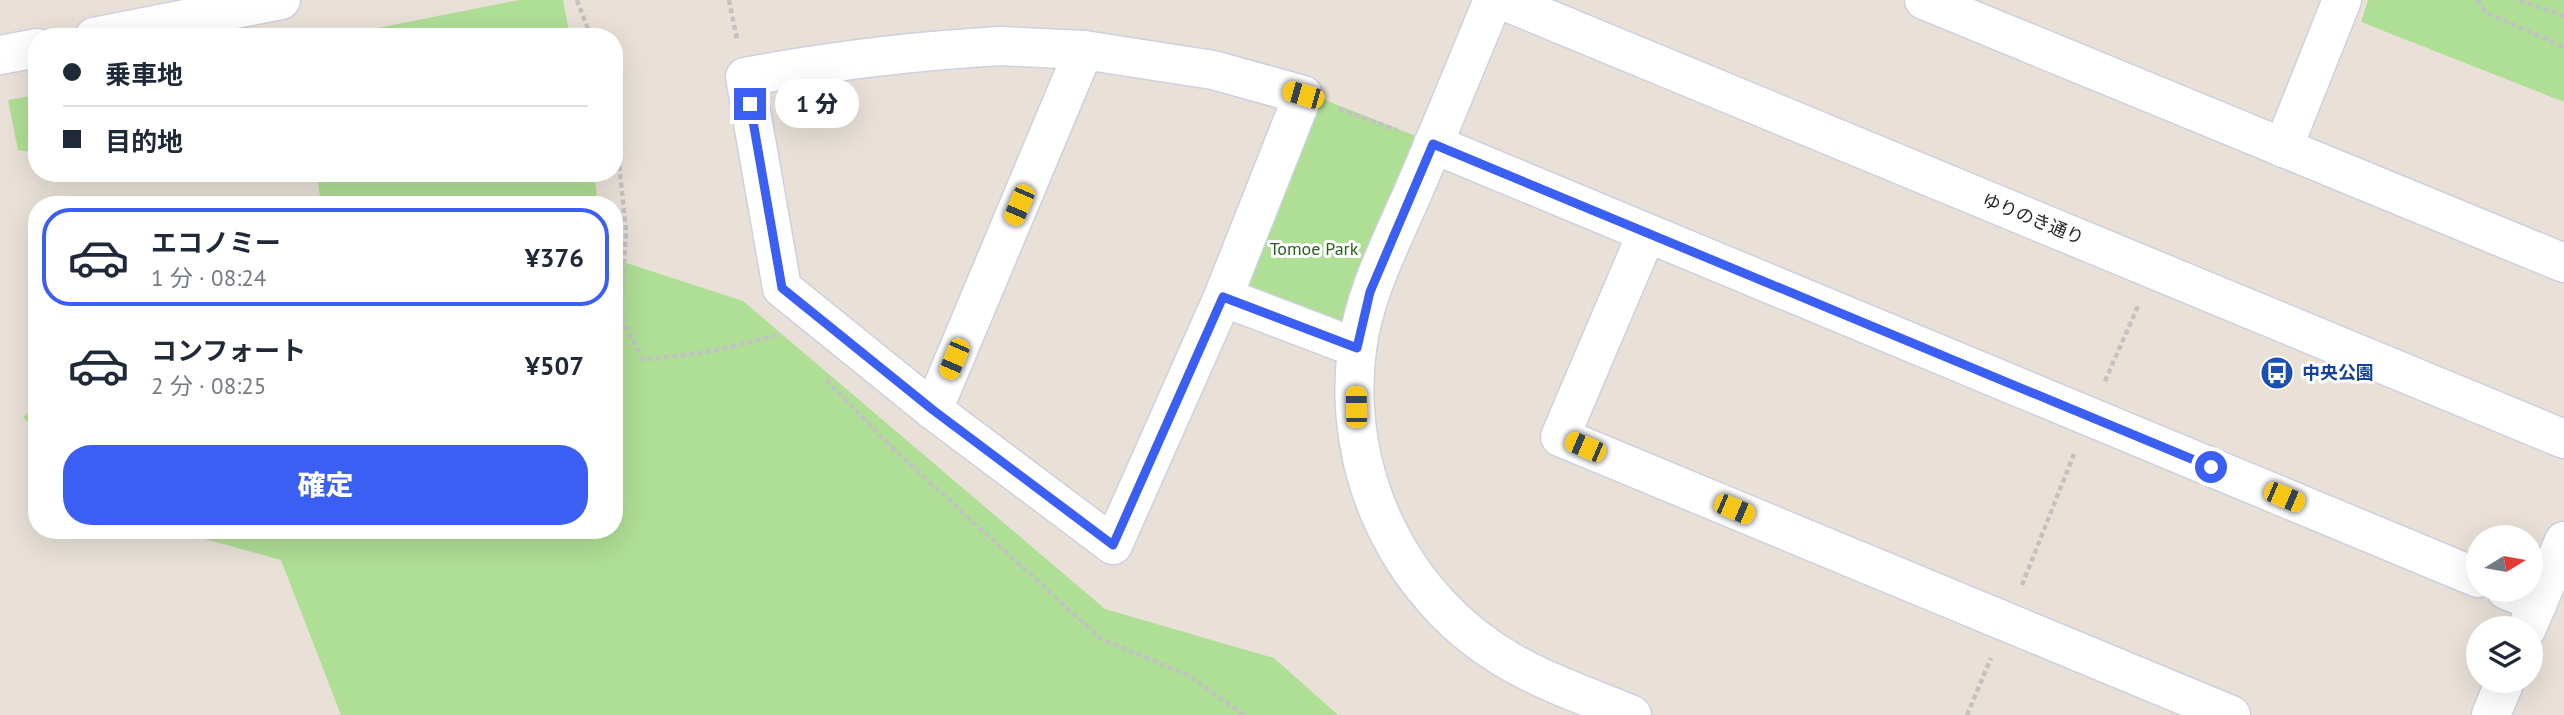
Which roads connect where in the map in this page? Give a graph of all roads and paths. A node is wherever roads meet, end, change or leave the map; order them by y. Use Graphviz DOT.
graph roads {
  1 [pos="281,0"];
  2 [pos="577,0"];
  3 [pos="1493,0"];
  4 [pos="1502,0"];
  5 [pos="1924,0"];
  6 [pos="2342,0"];
  7 [pos="2478,0"];
  8 [pos="2520,0"];
  9 [pos="2564,16"];
  10 [pos="139,28"];
  11 [pos="586,28"];
  12 [pos="2564,47"];
  13 [pos="28,50"];
  14 [pos="1084,50"];
  15 [pos="0,55"];
  16 [pos="1303,95"];
  17 [pos="1433,144"];
  18 [pos="2284,148"];
  19 [pos="623,203"];
  20 [pos="1646,235"];
  21 [pos="2564,263"];
  22 [pos="2154,269"];
  23 [pos="623,283"];
  24 [pos="1223,297"];
  25 [pos="623,321"];
  26 [pos="781,334"];
  27 [pos="1357,348"];
  28 [pos="820,374"];
  29 [pos="933,410"];
  30 [pos="2089,416"];
  31 [pos="2564,439"];
  32 [pos="2564,541"];
  33 [pos="2466,573"];
  34 [pos="2524,607"];
  35 [pos="2007,622"];
  36 [pos="2500,693"];
  37 [pos="1244,715"];
  38 [pos="1632,715"];
  39 [pos="1967,715"];
  40 [pos="2231,715"];
  41 [pos="2491,715"];
  1 -- 10 [label="street"];
  2 -- 11 [label="path"];
  3 -- 17 [label="street"];
  4 -- 22 [label="street, ゆりのき通り"];
  5 -- 18 [label="street"];
  6 -- 18 [label="street"];
  7 -- 12 [label="path"];
  8 -- 9 [label="path"];
  13 -- 15 [label="street"];
  14 -- 16 [label="street"];
  14 -- 29 [label="street"];
  14 -- 29 [label="street"];
  16 -- 17 [label="path"];
  16 -- 24 [label="street"];
  17 -- 20 [label="street"];
  17 -- 27 [label="street"];
  18 -- 21 [label="street"];
  19 -- 23 [label="path"];
  20 -- 30 [label="street"];
  20 -- 35 [label="street"];
  22 -- 30 [label="path"];
  22 -- 31 [label="street, ゆりのき通り"];
  24 -- 27 [label="street"];
  24 -- 29 [label="street"];
  25 -- 26 [label="path"];
  27 -- 38 [label="street"];
  28 -- 37 [label="path"];
  30 -- 33 [label="street"];
  30 -- 35 [label="path"];
  32 -- 34 [label="street"];
  35 -- 39 [label="path"];
  35 -- 40 [label="street"];
  36 -- 41 [label="street"];
}
